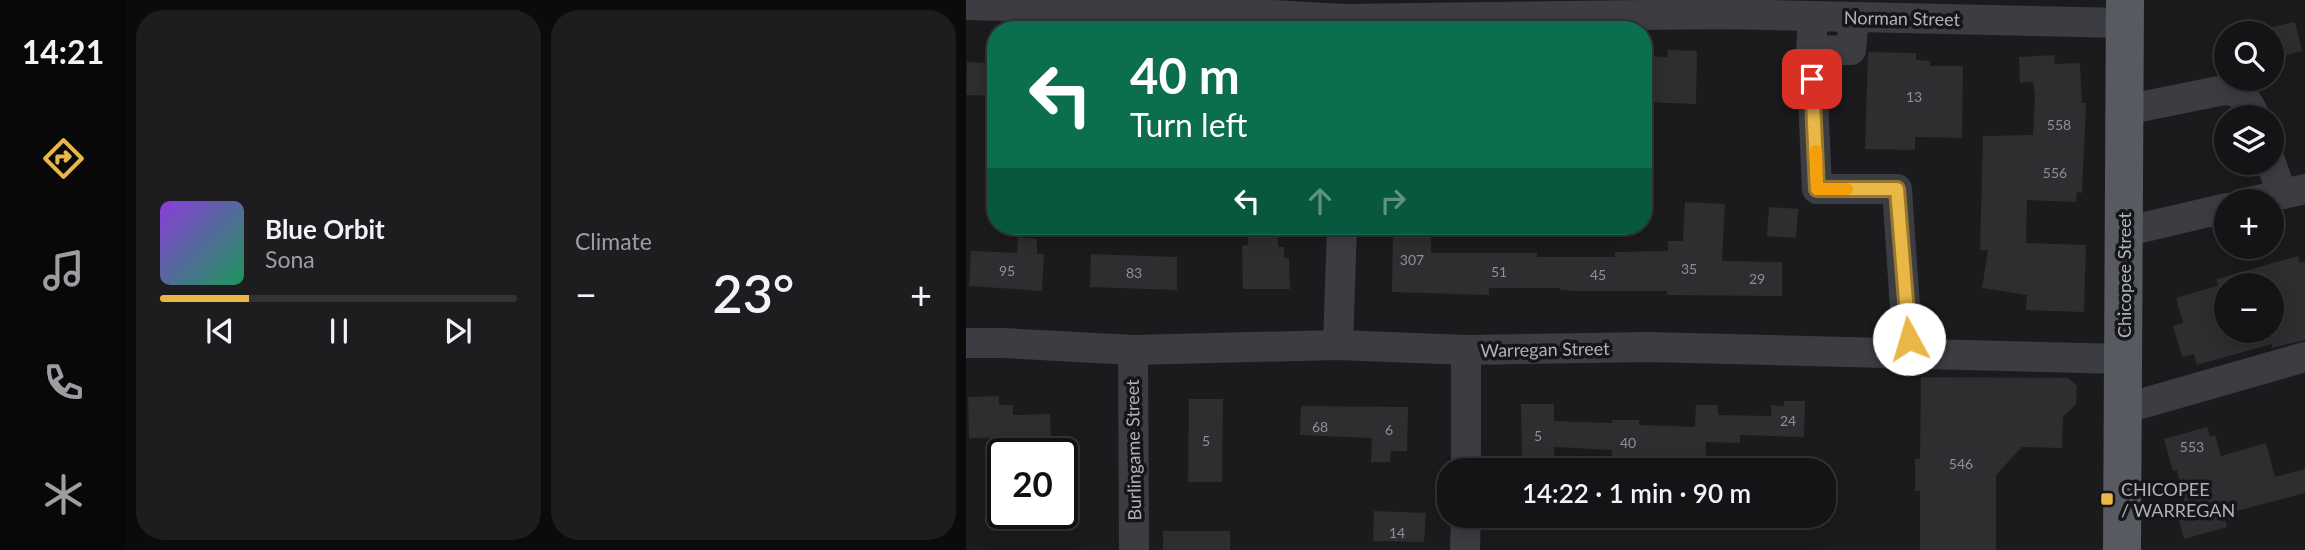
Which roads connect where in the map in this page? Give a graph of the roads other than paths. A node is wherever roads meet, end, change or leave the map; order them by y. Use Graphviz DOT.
graph roads {
  1 [pos="966,5"];
  2 [pos="2125,12"];
  3 [pos="1345,16"];
  4 [pos="1812,16"];
  5 [pos="1854,17"];
  6 [pos="1811,51"];
  7 [pos="2249,105"];
  8 [pos="2125,110"];
  9 [pos="2280,175"];
  10 [pos="2293,191"];
  11 [pos="2214,211"];
  12 [pos="2124,232"];
  13 [pos="1342,235"];
  14 [pos="966,343"];
  15 [pos="1338,345"];
  16 [pos="1132,349"];
  17 [pos="1466,350"];
  18 [pos="1911,354"];
  19 [pos="2305,357"];
  20 [pos="2123,359"];
  21 [pos="2123,408"];
  22 [pos="1466,458"];
  23 [pos="1466,528"];
  24 [pos="1134,550"];
  25 [pos="1465,550"];
  26 [pos="2122,550"];
  1 -- 3 [label="street, Norman Street"];
  2 -- 5 [label="street, Norman Street"];
  2 -- 8 [label="main road, Chicopee Street"];
  3 -- 4 [label="street, Norman Street"];
  4 -- 5 [label="street, Norman Street"];
  4 -- 6 [label="street"];
  5 -- 6 [label="street"];
  6 -- 18 [label="street"];
  7 -- 8 [label="street"];
  8 -- 12 [label="main road, Chicopee Street"];
  9 -- 10 [label="street"];
  11 -- 12 [label="street"];
  12 -- 20 [label="main road, Chicopee Street"];
  13 -- 15 [label="street"];
  14 -- 16 [label="street, Warregan Street"];
  15 -- 16 [label="street, Warregan Street"];
  15 -- 17 [label="street, Warregan Street"];
  16 -- 24 [label="street, Burlingame Street"];
  17 -- 18 [label="street, Warregan Street"];
  17 -- 22 [label="street"];
  18 -- 20 [label="street, Warregan Street"];
  19 -- 21 [label="street"];
  20 -- 21 [label="main road, Chicopee Street"];
  21 -- 26 [label="main road, Chicopee Street"];
  23 -- 25 [label="street"];
}
